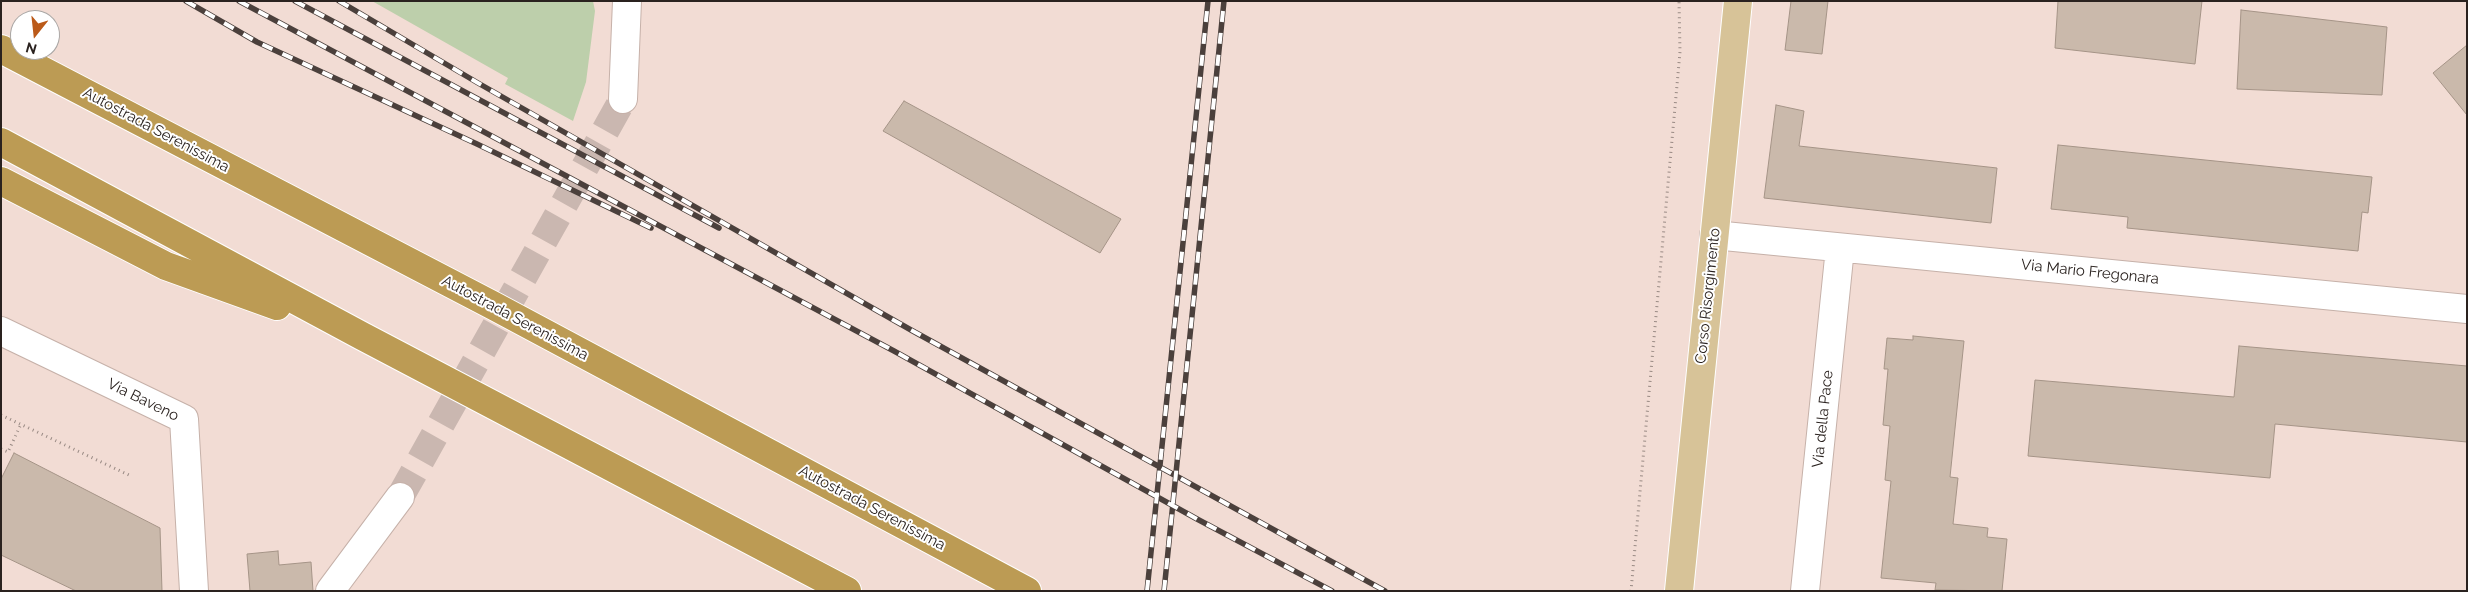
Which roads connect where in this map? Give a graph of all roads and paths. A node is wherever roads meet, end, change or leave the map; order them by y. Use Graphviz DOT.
graph roads {
  1 [pos="627,1"];
  2 [pos="1679,1"];
  3 [pos="1738,1"];
  4 [pos="1,49"];
  5 [pos="623,99"];
  6 [pos="1,142"];
  7 [pos="1,181"];
  8 [pos="1714,236"];
  9 [pos="1840,248"];
  10 [pos="2467,309"];
  11 [pos="1,331"];
  12 [pos="362,336"];
  13 [pos="1,415"];
  14 [pos="21,424"];
  15 [pos="1,449"];
  16 [pos="131,476"];
  17 [pos="400,496"];
  18 [pos="194,591"];
  19 [pos="330,591"];
  20 [pos="847,591"];
  21 [pos="1026,591"];
  22 [pos="1631,591"];
  23 [pos="1678,591"];
  24 [pos="1805,591"];
  1 -- 5 [label="street"];
  2 -- 22 [label="path"];
  3 -- 8 [label="main road, Corso Risorgimento"];
  4 -- 21 [label="highway, Autostrada Serenissima"];
  6 -- 12 [label="highway"];
  7 -- 12 [label="highway"];
  8 -- 9 [label="street, Via Mario Fregonara"];
  8 -- 23 [label="main road, Corso Risorgimento"];
  9 -- 10 [label="street, Via Mario Fregonara"];
  9 -- 24 [label="street, Via della Pace"];
  11 -- 18 [label="street, Via Baveno"];
  12 -- 20 [label="highway"];
  13 -- 14 [label="path"];
  14 -- 15 [label="path"];
  14 -- 16 [label="path"];
  17 -- 19 [label="street"];
}
